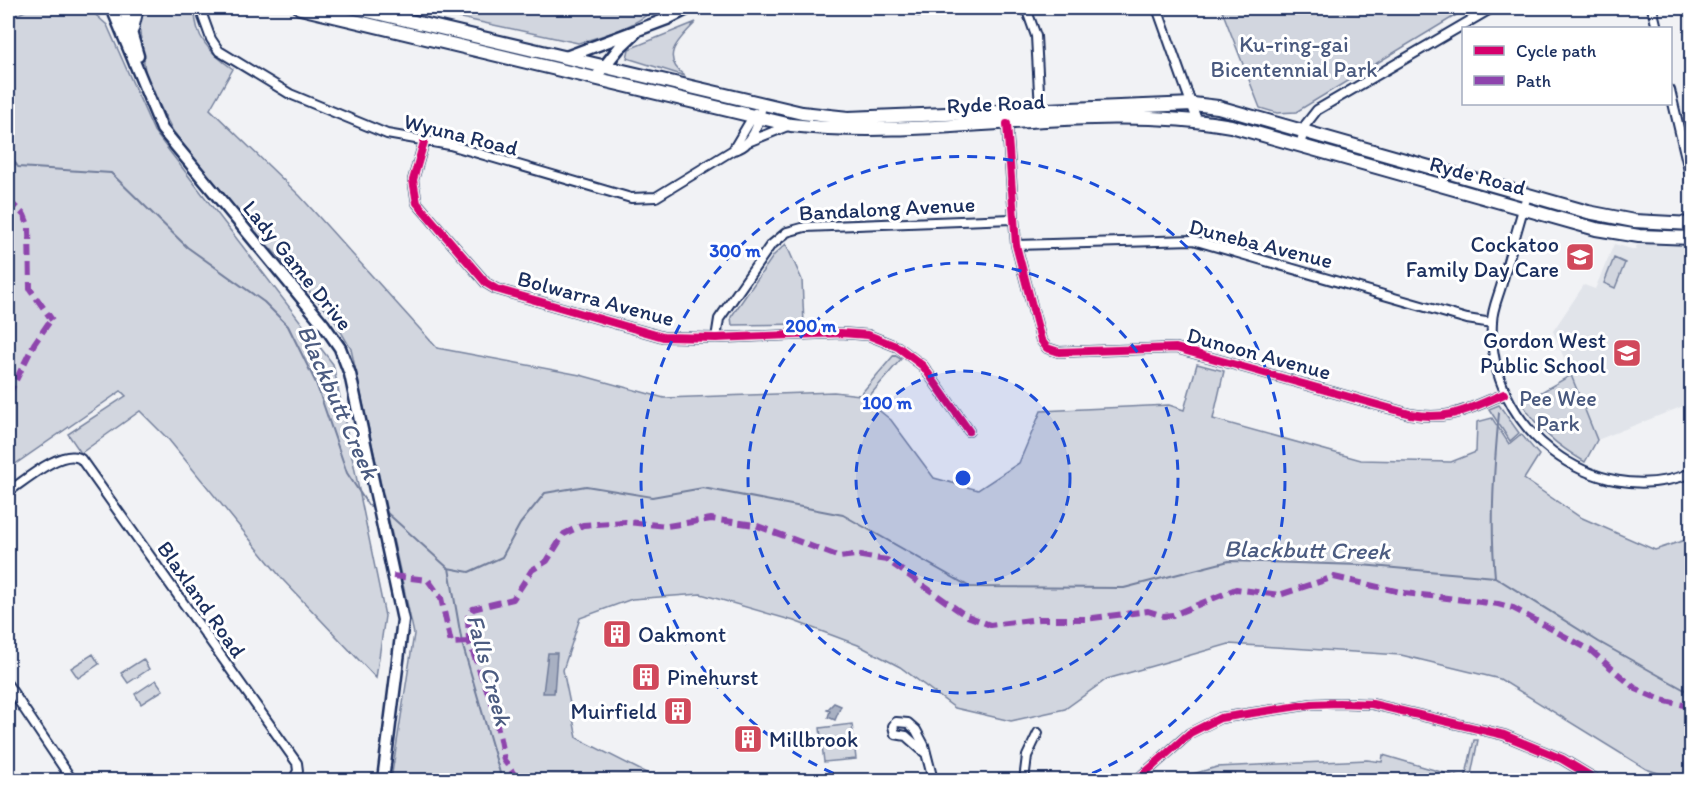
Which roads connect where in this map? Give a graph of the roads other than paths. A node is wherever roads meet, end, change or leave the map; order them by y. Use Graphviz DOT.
graph roads {
  1 [pos="112,8"];
  2 [pos="124,8"];
  3 [pos="137,8"];
  4 [pos="300,8"];
  5 [pos="355,8"];
  6 [pos="689,8"];
  7 [pos="1026,8"];
  8 [pos="1157,8"];
  9 [pos="1492,8"];
  10 [pos="1652,8"];
  11 [pos="203,17"];
  12 [pos="1657,27"];
  13 [pos="132,29"];
  14 [pos="636,32"];
  15 [pos="617,38"];
  16 [pos="566,57"];
  17 [pos="601,69"];
  18 [pos="143,80"];
  19 [pos="1672,94"];
  20 [pos="1193,104"];
  21 [pos="762,105"];
  22 [pos="1040,110"];
  23 [pos="756,117"];
  24 [pos="1197,120"];
  25 [pos="1006,124"];
  26 [pos="791,125"];
  27 [pos="1304,131"];
  28 [pos="424,142"];
  29 [pos="748,142"];
  30 [pos="1300,146"];
  31 [pos="733,150"];
  32 [pos="1692,183"];
  33 [pos="1527,195"];
  34 [pos="1523,209"];
  35 [pos="1012,219"];
  36 [pos="1692,224"];
  37 [pos="1692,238"];
  38 [pos="1016,245"];
  39 [pos="1492,323"];
  40 [pos="716,338"];
  41 [pos="1504,394"];
  42 [pos="969,430"];
  43 [pos="1692,472"];
  44 [pos="8,492"];
  45 [pos="8,685"];
  46 [pos="1038,733"];
  47 [pos="924,752"];
  48 [pos="72,780"];
  49 [pos="293,780"];
  50 [pos="383,780"];
  51 [pos="933,780"];
  52 [pos="1024,780"];
  53 [pos="1137,780"];
  54 [pos="1597,780"];
  1 -- 18 [label="main road, Lady Game Drive"];
  2 -- 13 [label="main road, Lady Game Drive"];
  3 -- 13 [label="highway"];
  4 -- 17 [label="highway, Ryde Road"];
  5 -- 16 [label="highway, Ryde Road"];
  6 -- 14 [label="main road"];
  7 -- 22 [label="street"];
  8 -- 20 [label="street"];
  9 -- 27 [label="street"];
  10 -- 12 [label="street"];
  11 -- 28 [label="street, Wyuna Road"];
  13 -- 18 [label="main road, Lady Game Drive"];
  14 -- 15 [label="main road"];
  14 -- 17 [label="main road"];
  15 -- 16 [label="main road"];
  15 -- 17 [label="main road"];
  16 -- 17 [label="highway, Ryde Road"];
  17 -- 21 [label="highway, Ryde Road"];
  17 -- 23 [label="highway, Ryde Road"];
  18 -- 50 [label="main road, Lady Game Drive"];
  19 -- 32 [label="street"];
  20 -- 22 [label="highway, Ryde Road"];
  20 -- 24 [label="street"];
  20 -- 27 [label="highway, Ryde Road"];
  21 -- 22 [label="highway, Ryde Road"];
  21 -- 23 [label="street, Wyuna Road"];
  23 -- 26 [label="highway, Ryde Road"];
  23 -- 29 [label="street, Wyuna Road"];
  23 -- 31 [label="street, Wyuna Road"];
  24 -- 25 [label="highway, Ryde Road"];
  24 -- 30 [label="highway, Ryde Road"];
  25 -- 26 [label="highway, Ryde Road"];
  25 -- 35 [label="street, Dunoon Avenue"];
  26 -- 29 [label="street, Wyuna Road"];
  27 -- 30 [label="street"];
  27 -- 33 [label="highway, Ryde Road"];
  28 -- 31 [label="street, Wyuna Road"];
  28 -- 40 [label="street, Bolwarra Avenue"];
  29 -- 31 [label="street, Wyuna Road"];
  30 -- 34 [label="highway, Ryde Road"];
  33 -- 34 [label="street"];
  33 -- 36 [label="highway, Ryde Road"];
  34 -- 37 [label="highway, Ryde Road"];
  34 -- 39 [label="street"];
  35 -- 38 [label="street, Dunoon Avenue"];
  35 -- 40 [label="street, Bandalong Avenue"];
  38 -- 39 [label="street, Duneba Avenue"];
  38 -- 41 [label="street, Dunoon Avenue"];
  39 -- 41 [label="street"];
  40 -- 42 [label="street, Bolwarra Avenue"];
  41 -- 43 [label="street"];
  44 -- 49 [label="street, Blaxland Road"];
  45 -- 48 [label="street"];
  46 -- 52 [label="street"];
  47 -- 51 [label="street"];
  53 -- 54 [label="street"];
}
